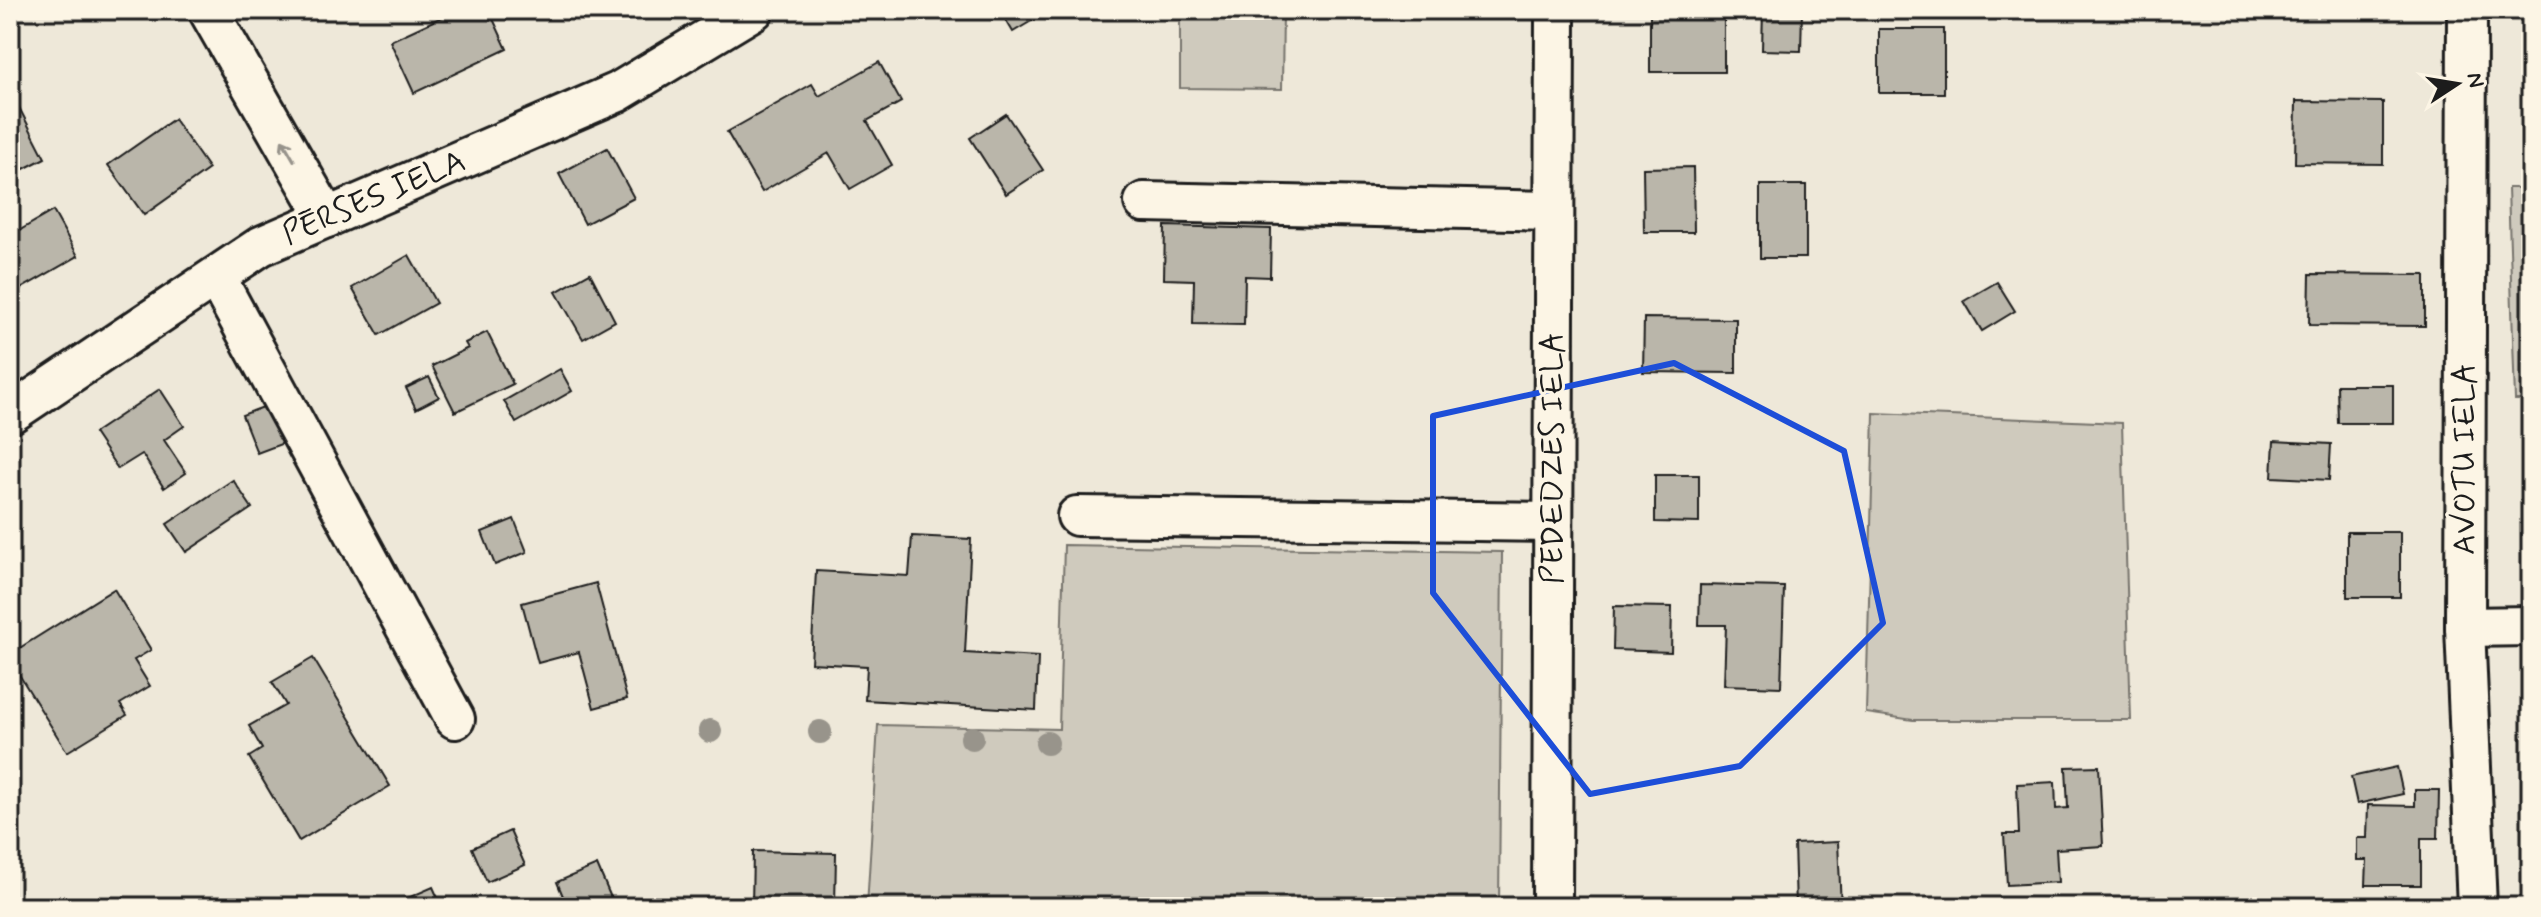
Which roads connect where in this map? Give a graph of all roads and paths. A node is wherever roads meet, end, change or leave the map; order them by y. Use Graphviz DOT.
graph roads {
  1 [pos="208,10"];
  2 [pos="754,10"];
  3 [pos="1555,10"];
  4 [pos="2467,10"];
  5 [pos="1144,202"];
  6 [pos="1553,211"];
  7 [pos="327,218"];
  8 [pos="216,277"];
  9 [pos="10,414"];
  10 [pos="1077,516"];
  11 [pos="1553,522"];
  12 [pos="2531,626"];
  13 [pos="2465,627"];
  14 [pos="455,719"];
  15 [pos="1552,907"];
  16 [pos="2477,907"];
  7 -- 1 [label="street, one-way"];
  2 -- 7 [label="street, PĒRSES IELA"];
  3 -- 6 [label="street, PEDEDZES IELA"];
  4 -- 13 [label="street, AVOTU IELA"];
  5 -- 6 [label="street"];
  6 -- 11 [label="street, PEDEDZES IELA"];
  7 -- 8 [label="street, PĒRSES IELA"];
  8 -- 9 [label="street, PĒRSES IELA"];
  8 -- 14 [label="street"];
  10 -- 11 [label="street"];
  11 -- 15 [label="street, PEDEDZES IELA"];
  12 -- 13 [label="street"];
  13 -- 16 [label="street, AVOTU IELA"];
}
